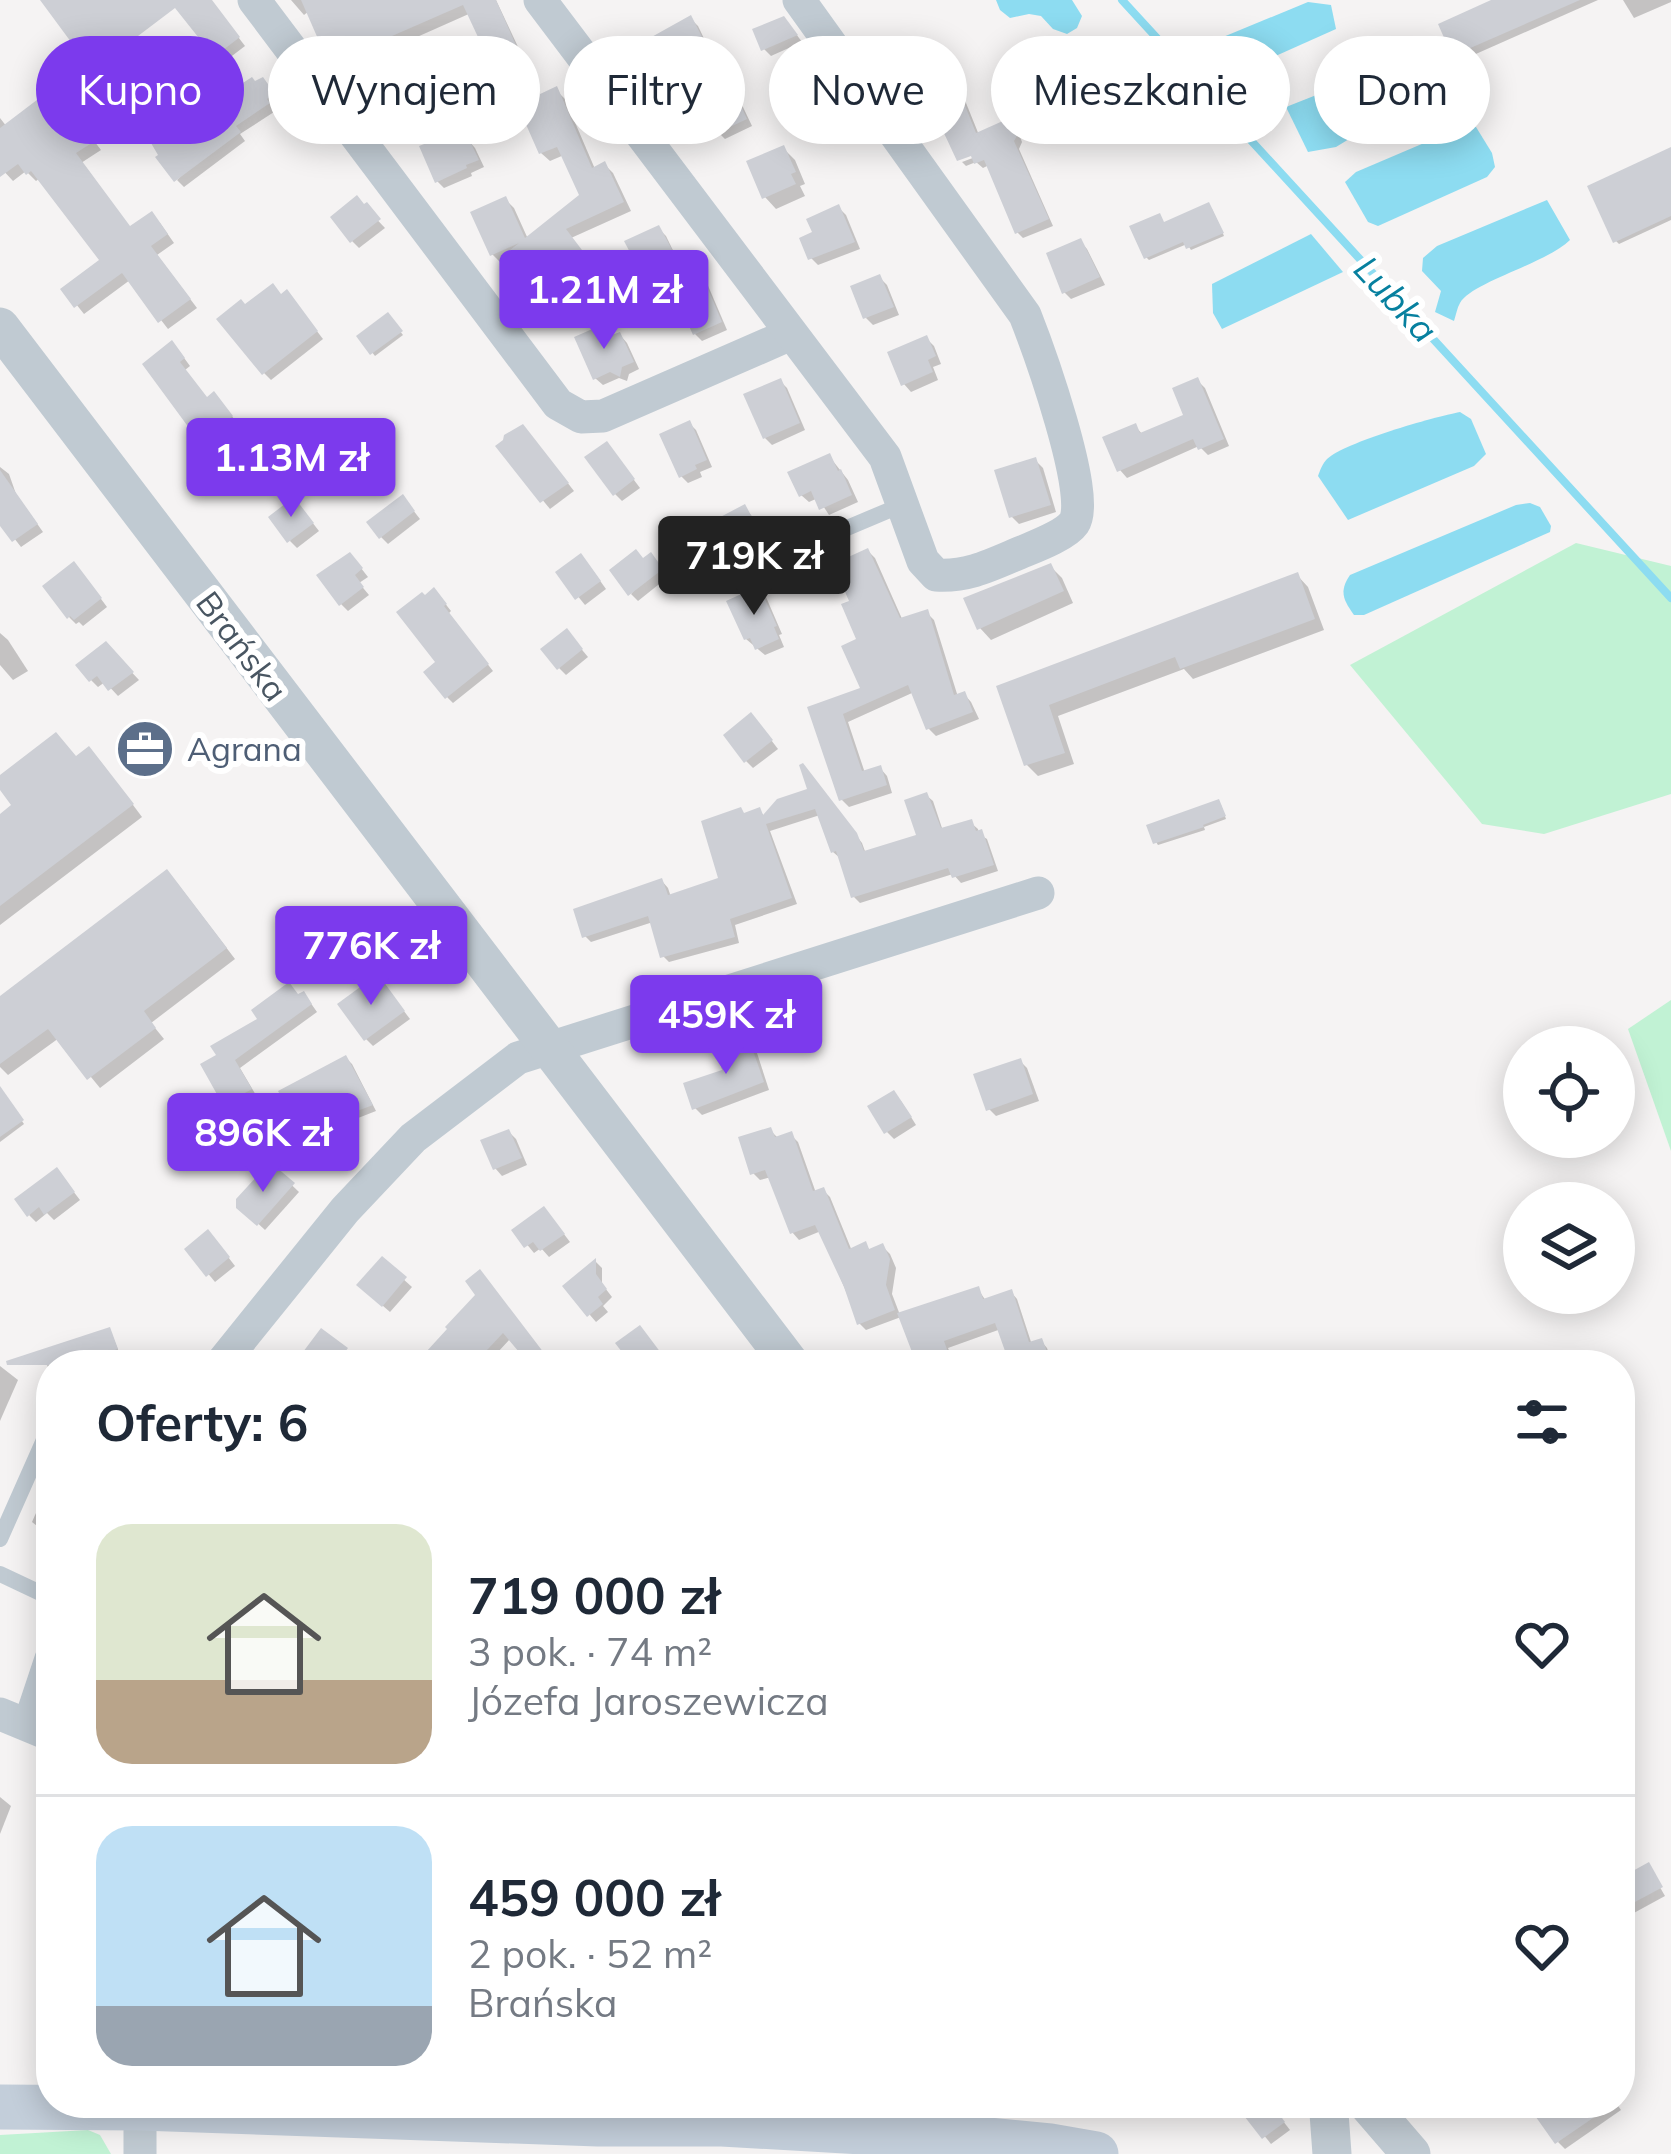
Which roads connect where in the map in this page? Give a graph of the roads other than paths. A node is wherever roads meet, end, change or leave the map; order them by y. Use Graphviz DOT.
graph roads {
  1 [pos="254,0"];
  2 [pos="540,0"];
  3 [pos="799,0"];
  4 [pos="0,327"];
  5 [pos="791,334"];
  6 [pos="904,504"];
  7 [pos="802,547"];
  8 [pos="1038,893"];
  9 [pos="548,1047"];
  10 [pos="232,1350"];
  11 [pos="779,1350"];
  12 [pos="36,1458"];
  13 [pos="0,1539"];
  14 [pos="0,1574"];
  15 [pos="36,1591"];
  16 [pos="0,2107"];
  17 [pos="36,2107"];
  18 [pos="140,2118"];
  19 [pos="426,2118"];
  20 [pos="672,2118"];
  21 [pos="762,2118"];
  22 [pos="1329,2118"];
  23 [pos="1379,2118"];
  24 [pos="1404,2150"];
  25 [pos="140,2154"];
  26 [pos="1096,2154"];
  27 [pos="1332,2154"];
  1 -- 5 [label="street"];
  2 -- 5 [label="street"];
  3 -- 6 [label="street"];
  4 -- 9 [label="street, Brańska"];
  5 -- 6 [label="street"];
  6 -- 7 [label="lane"];
  8 -- 9 [label="street"];
  9 -- 10 [label="street"];
  9 -- 11 [label="street, Brańska"];
  12 -- 13 [label="lane"];
  14 -- 15 [label="lane"];
  16 -- 17 [label="main road"];
  18 -- 25 [label="street"];
  19 -- 20 [label="main road"];
  21 -- 26 [label="main road"];
  22 -- 27 [label="street"];
  23 -- 24 [label="street"];
}
